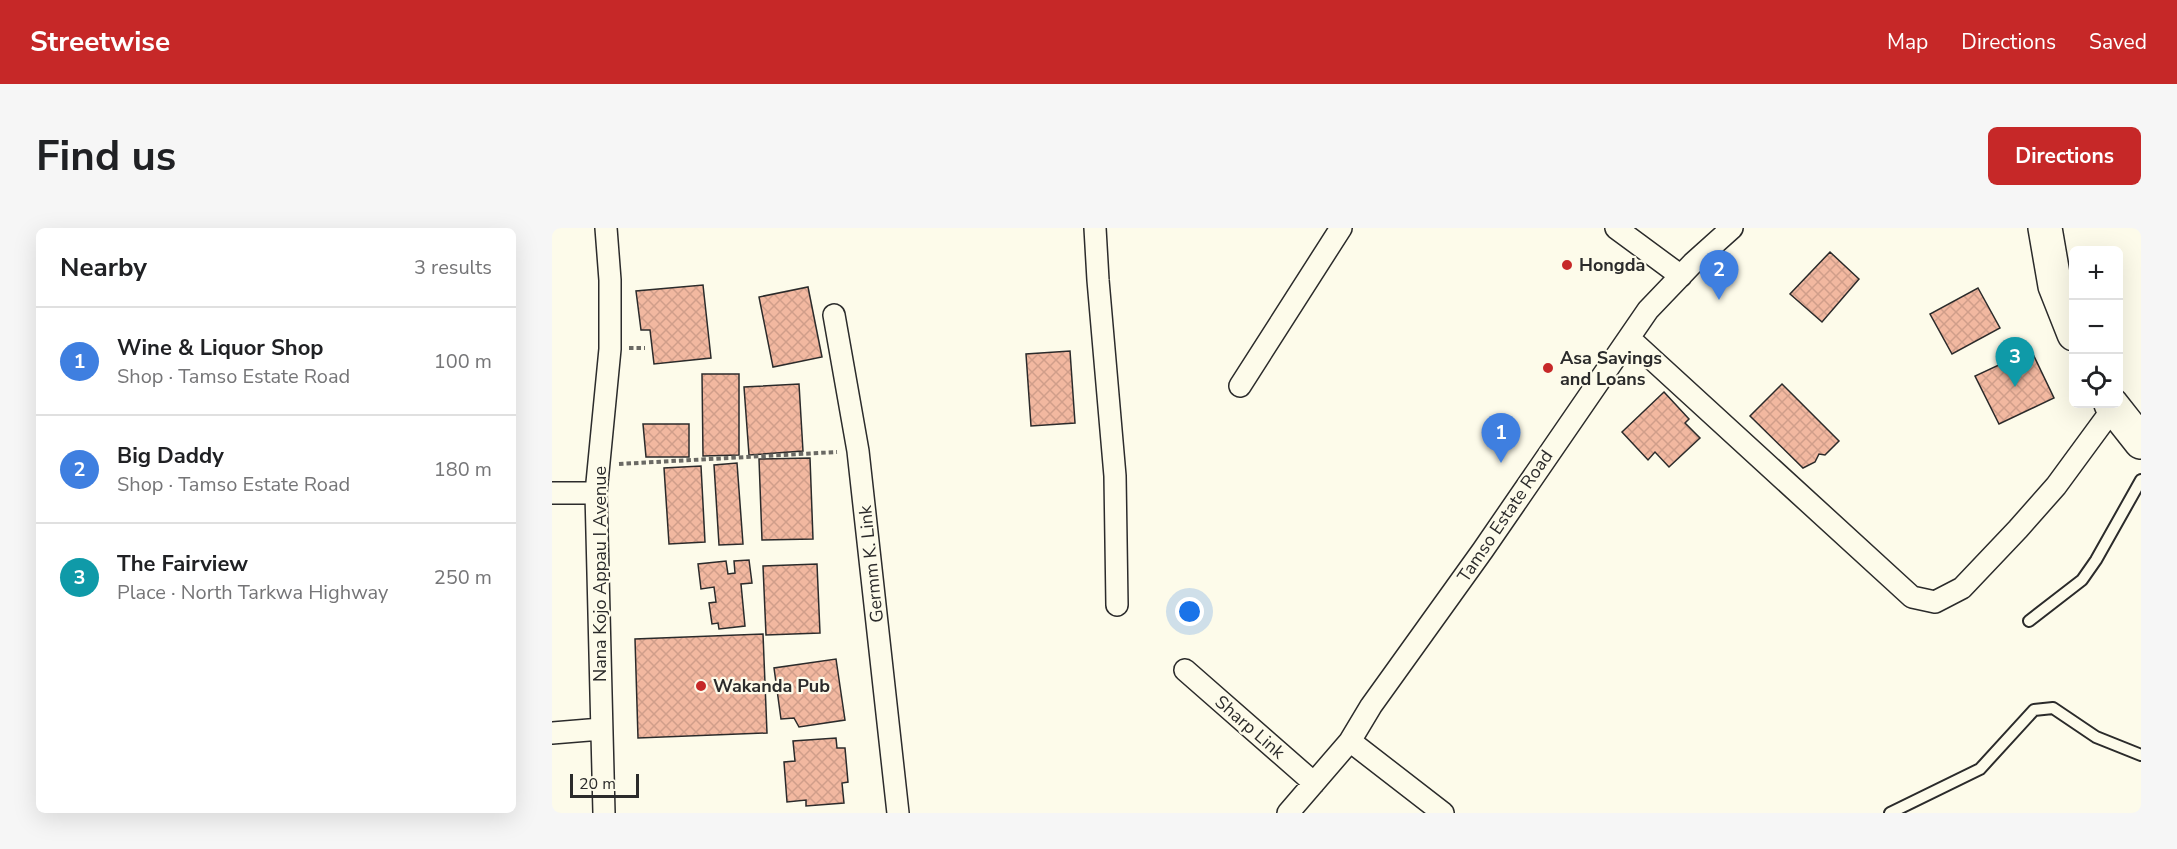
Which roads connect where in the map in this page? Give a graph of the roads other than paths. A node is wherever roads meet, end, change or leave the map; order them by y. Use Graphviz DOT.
graph roads {
  1 [pos="606,228"];
  2 [pos="1095,228"];
  3 [pos="1341,228"];
  4 [pos="1616,228"];
  5 [pos="1731,228"];
  6 [pos="2044,228"];
  7 [pos="1681,276"];
  8 [pos="834,315"];
  9 [pos="2069,323"];
  10 [pos="1629,338"];
  11 [pos="1240,386"];
  12 [pos="2110,408"];
  13 [pos="2114,408"];
  14 [pos="2141,442"];
  15 [pos="2141,480"];
  16 [pos="552,493"];
  17 [pos="596,493"];
  18 [pos="1117,605"];
  19 [pos="2029,621"];
  20 [pos="1185,670"];
  21 [pos="601,729"];
  22 [pos="552,733"];
  23 [pos="1350,741"];
  24 [pos="2141,755"];
  25 [pos="1314,783"];
  26 [pos="604,813"];
  27 [pos="897,813"];
  28 [pos="1288,813"];
  29 [pos="1443,813"];
  30 [pos="1890,813"];
  1 -- 17 [label="street, Nana Kojo Appau I Avenue"];
  2 -- 18 [label="street"];
  3 -- 11 [label="street"];
  4 -- 7 [label="street"];
  5 -- 7 [label="street, Tamso Estate Road"];
  6 -- 9 [label="main road"];
  7 -- 10 [label="street, Tamso Estate Road"];
  8 -- 27 [label="street, Germm K. Link"];
  10 -- 12 [label="street"];
  10 -- 23 [label="street, Tamso Estate Road"];
  13 -- 14 [label="main road"];
  15 -- 19 [label="lane"];
  16 -- 17 [label="street"];
  17 -- 21 [label="street, Nana Kojo Appau I Avenue"];
  20 -- 25 [label="street, Sharp Link"];
  21 -- 22 [label="street"];
  21 -- 26 [label="street, Nana Kojo Appau I Avenue"];
  23 -- 25 [label="street, Tamso Estate Road"];
  23 -- 29 [label="street"];
  24 -- 30 [label="lane"];
  25 -- 28 [label="street, Tamso Estate Road"];
}
